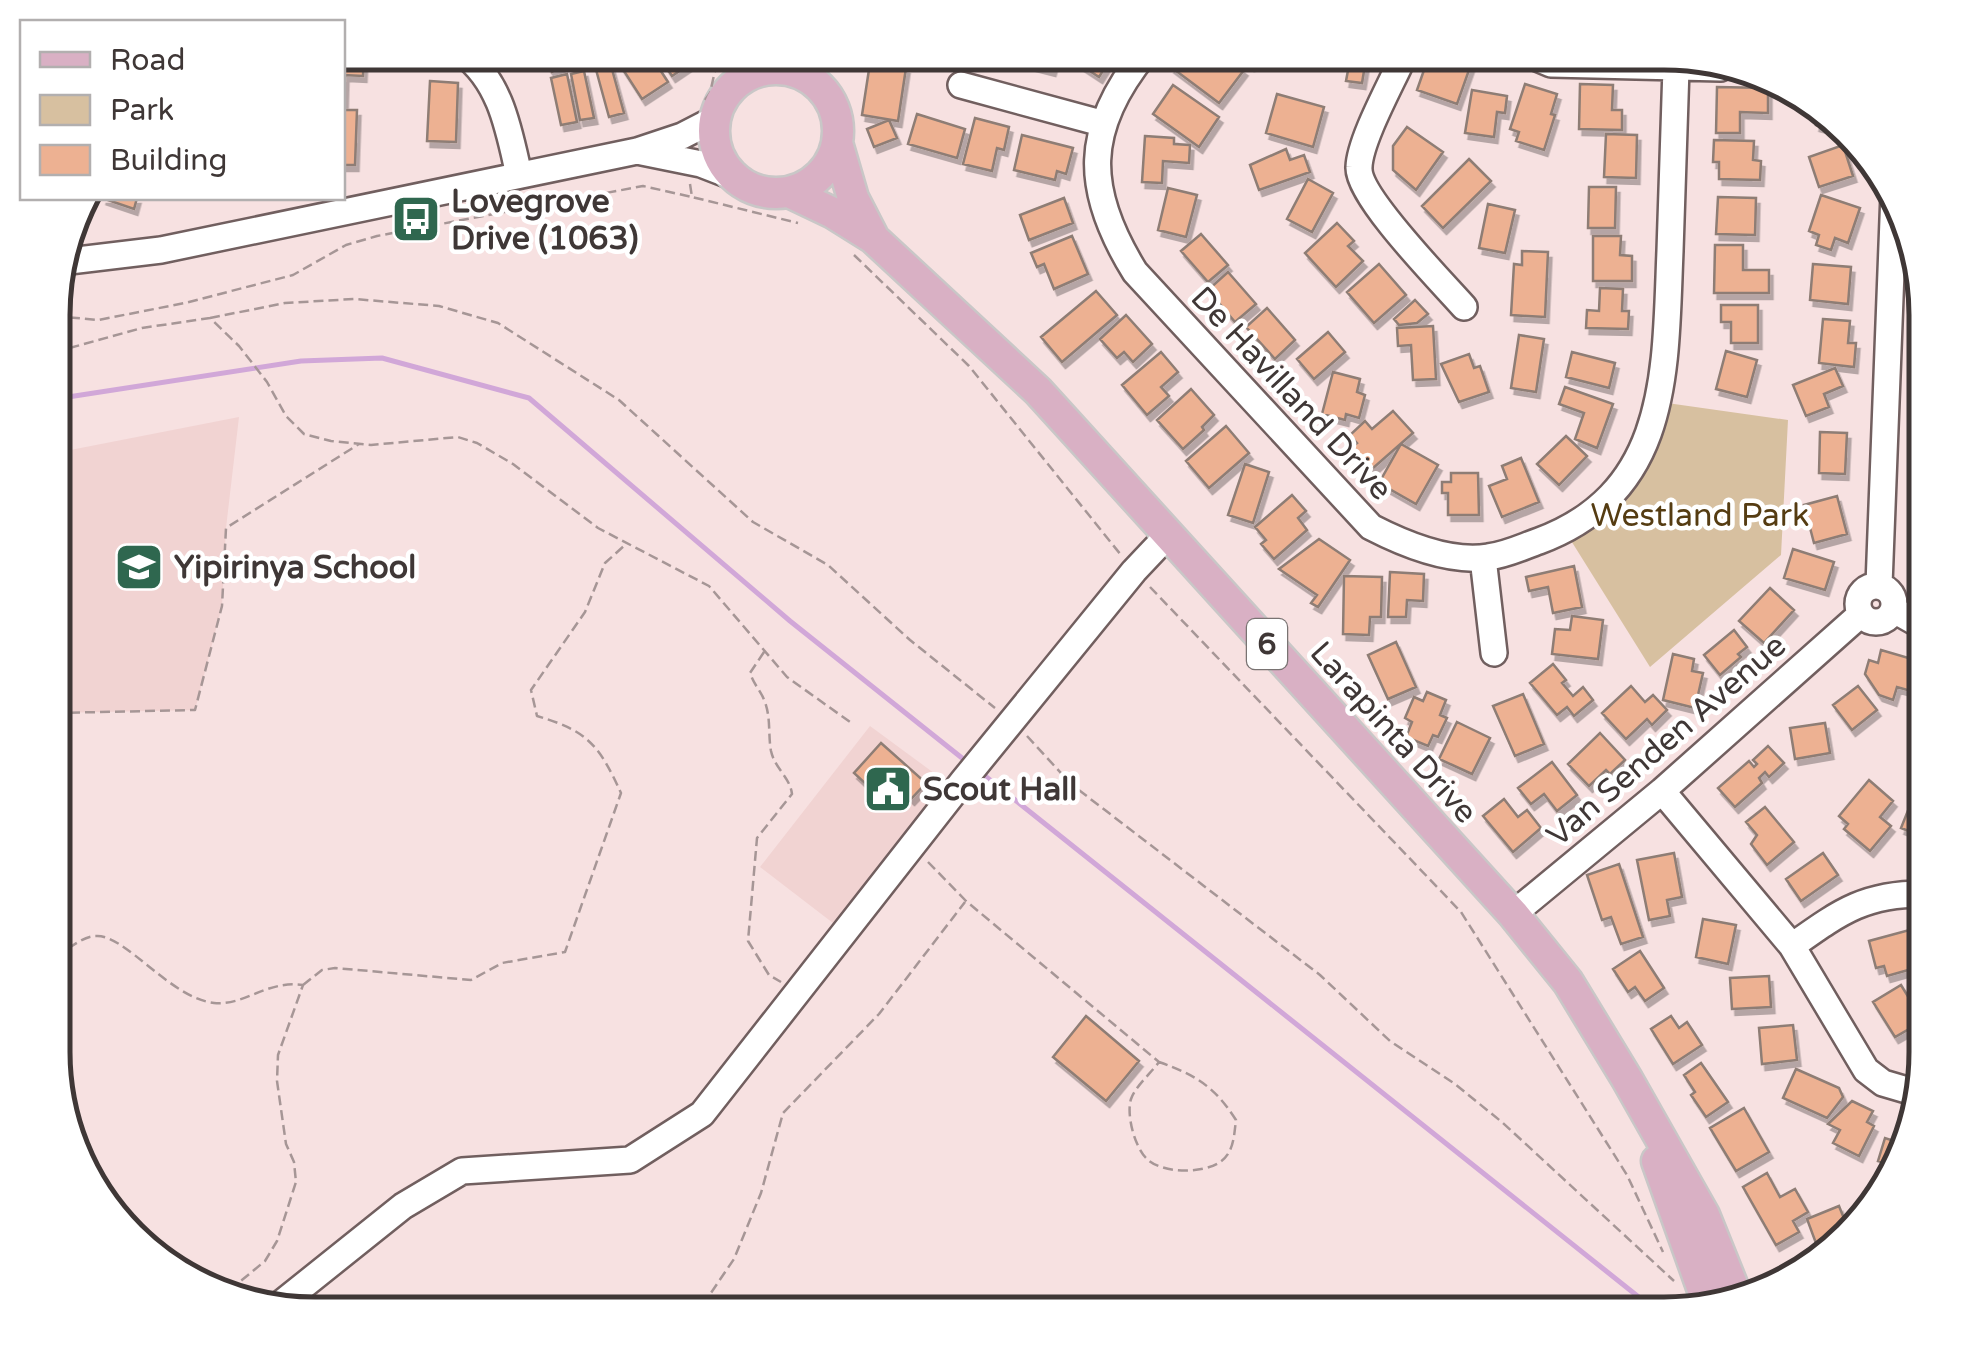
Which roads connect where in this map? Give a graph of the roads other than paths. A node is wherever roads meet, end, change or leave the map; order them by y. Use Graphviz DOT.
graph roads {
  1 [pos="481,70"];
  2 [pos="730,70"];
  3 [pos="764,70"];
  4 [pos="801,70"];
  5 [pos="1130,71"];
  6 [pos="1397,71"];
  7 [pos="1676,71"];
  8 [pos="961,86"];
  9 [pos="719,100"];
  10 [pos="1102,123"];
  11 [pos="838,143"];
  12 [pos="637,152"];
  13 [pos="519,176"];
  14 [pos="732,176"];
  15 [pos="789,192"];
  16 [pos="1893,229"];
  17 [pos="863,246"];
  18 [pos="77,260"];
  19 [pos="1464,307"];
  20 [pos="1168,535"];
  21 [pos="1483,558"];
  22 [pos="1879,585"];
  23 [pos="1894,610"];
  24 [pos="1861,614"];
  25 [pos="1908,618"];
  26 [pos="1494,653"];
  27 [pos="1662,791"];
  28 [pos="1908,893"];
  29 [pos="1513,914"];
  30 [pos="1792,946"];
  31 [pos="1627,1079"];
  32 [pos="1905,1090"];
  33 [pos="1733,1286"];
  34 [pos="1704,1293"];
  35 [pos="292,1295"];
  1 -- 13 [label="street"];
  2 -- 9 [label="main road"];
  3 -- 9 [label="main road, 6"];
  4 -- 11 [label="main road, 6"];
  5 -- 10 [label="street, De Havilland Drive"];
  6 -- 19 [label="street"];
  7 -- 21 [label="street, De Havilland Drive"];
  8 -- 10 [label="street"];
  9 -- 12 [label="street"];
  9 -- 14 [label="main road"];
  10 -- 21 [label="street, De Havilland Drive"];
  11 -- 15 [label="main road"];
  11 -- 17 [label="main road, Larapinta Drive / 6"];
  12 -- 13 [label="street"];
  12 -- 14 [label="street"];
  13 -- 18 [label="street"];
  14 -- 15 [label="main road, 6"];
  15 -- 17 [label="main road, Larapinta Drive / 6"];
  16 -- 22 [label="street"];
  17 -- 20 [label="main road, Larapinta Drive / 6"];
  20 -- 29 [label="main road, Larapinta Drive / 6"];
  20 -- 35 [label="street"];
  21 -- 26 [label="street"];
  22 -- 23 [label="street"];
  22 -- 24 [label="street"];
  23 -- 24 [label="street"];
  23 -- 25 [label="street"];
  24 -- 27 [label="street, Van Senden Avenue"];
  27 -- 29 [label="street, Van Senden Avenue"];
  27 -- 30 [label="street"];
  28 -- 30 [label="street"];
  29 -- 31 [label="main road, Larapinta Drive / 6"];
  30 -- 32 [label="street"];
  31 -- 33 [label="main road, Larapinta Drive / 6"];
  31 -- 34 [label="main road, Larapinta Drive / 6"];
}
